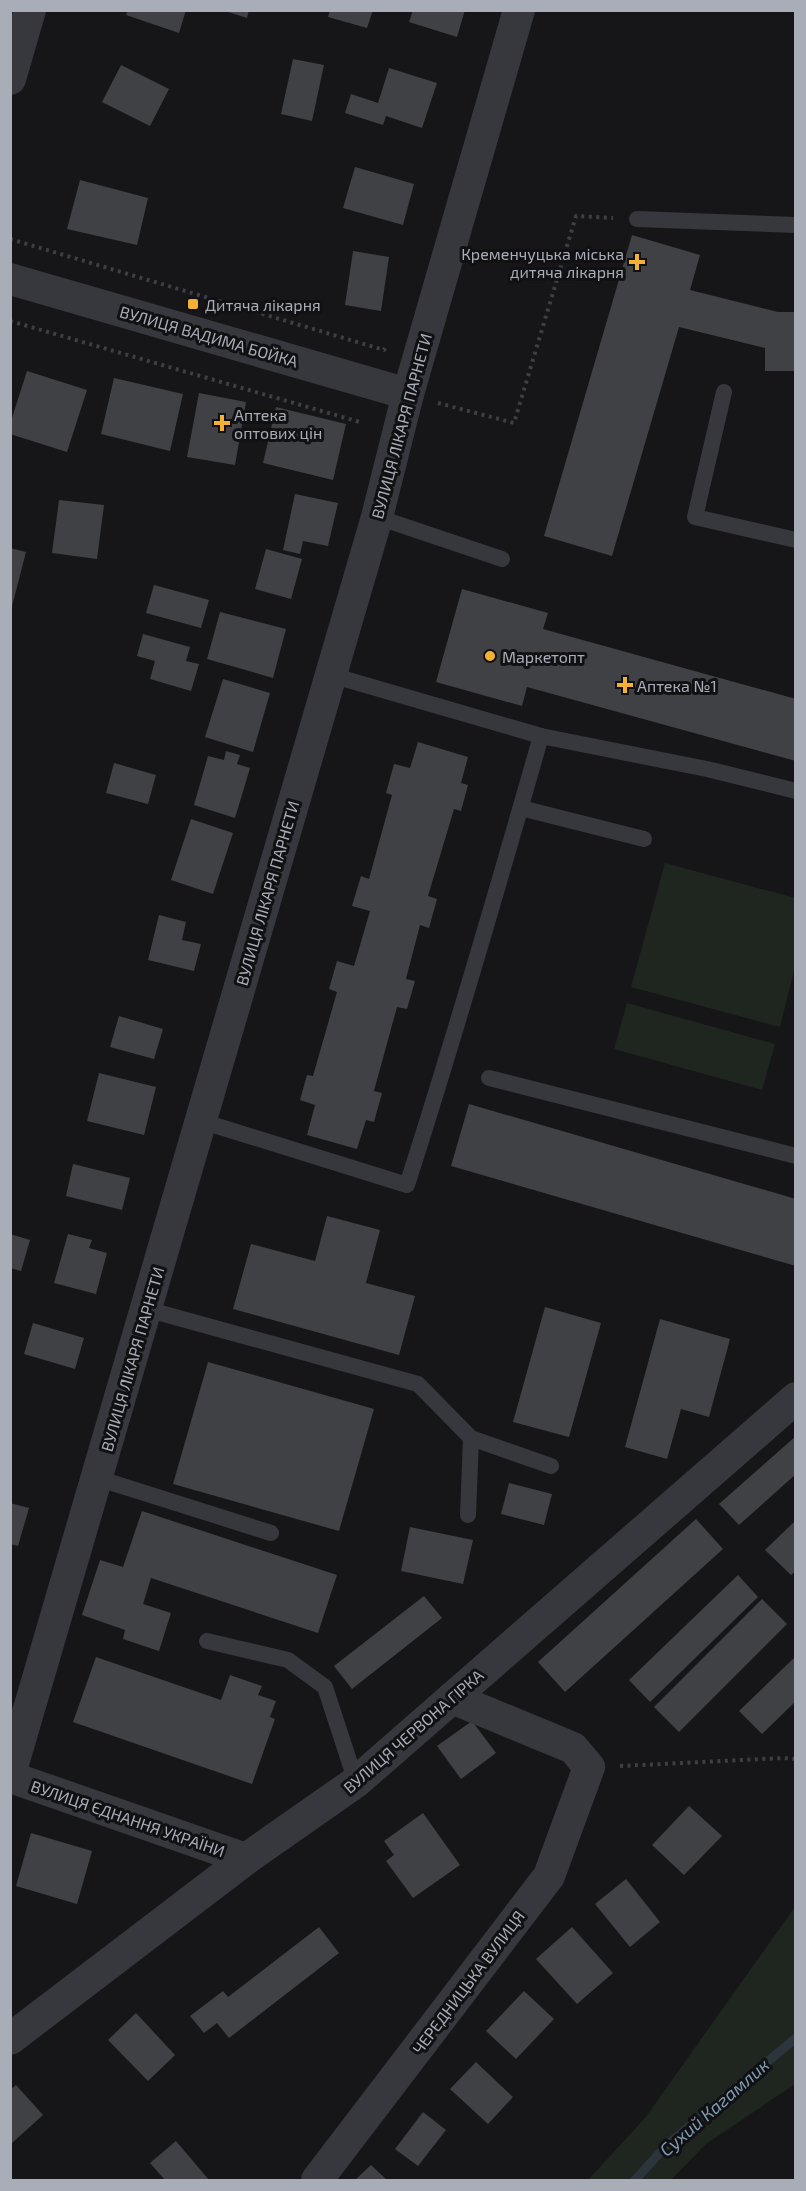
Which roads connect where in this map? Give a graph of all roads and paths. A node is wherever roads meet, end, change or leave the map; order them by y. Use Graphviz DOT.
graph roads {
  1 [pos="30,10"];
  2 [pos="519,10"];
  3 [pos="10,79"];
  4 [pos="637,219"];
  5 [pos="795,225"];
  6 [pos="10,239"];
  7 [pos="10,279"];
  8 [pos="10,321"];
  9 [pos="388,340"];
  10 [pos="724,392"];
  11 [pos="408,394"];
  12 [pos="363,423"];
  13 [pos="377,517"];
  14 [pos="795,540"];
  15 [pos="502,559"];
  16 [pos="331,675"];
  17 [pos="541,736"];
  18 [pos="795,791"];
  19 [pos="521,808"];
  20 [pos="644,839"];
  21 [pos="489,1078"];
  22 [pos="201,1121"];
  23 [pos="795,1156"];
  24 [pos="146,1309"];
  25 [pos="795,1398"];
  26 [pos="471,1438"];
  27 [pos="551,1466"];
  28 [pos="97,1478"];
  29 [pos="468,1515"];
  30 [pos="271,1533"];
  31 [pos="207,1641"];
  32 [pos="452,1698"];
  33 [pos="795,1759"];
  34 [pos="589,1767"];
  35 [pos="10,1776"];
  36 [pos="356,1782"];
  37 [pos="246,1859"];
  38 [pos="10,2039"];
  39 [pos="317,2181"];
  1 -- 3 [label="street"];
  2 -- 11 [label="street, ВУЛИЦЯ ЛІКАРЯ ПАРНЕТИ"];
  4 -- 5 [label="lane"];
  4 -- 11 [label="path"];
  6 -- 9 [label="path"];
  7 -- 11 [label="street, ВУЛИЦЯ ВАДИМА БОЙКА"];
  8 -- 12 [label="path"];
  10 -- 14 [label="lane"];
  11 -- 13 [label="street, ВУЛИЦЯ ЛІКАРЯ ПАРНЕТИ"];
  13 -- 15 [label="lane"];
  13 -- 16 [label="street, ВУЛИЦЯ ЛІКАРЯ ПАРНЕТИ"];
  16 -- 17 [label="lane"];
  16 -- 22 [label="street, ВУЛИЦЯ ЛІКАРЯ ПАРНЕТИ"];
  17 -- 18 [label="lane"];
  17 -- 19 [label="lane"];
  19 -- 20 [label="lane"];
  19 -- 22 [label="lane"];
  21 -- 23 [label="lane"];
  22 -- 24 [label="street, ВУЛИЦЯ ЛІКАРЯ ПАРНЕТИ"];
  24 -- 26 [label="lane"];
  24 -- 28 [label="street, ВУЛИЦЯ ЛІКАРЯ ПАРНЕТИ"];
  25 -- 32 [label="street, ВУЛИЦЯ ЧЕРВОНА ГІРКА"];
  26 -- 27 [label="lane"];
  26 -- 29 [label="lane"];
  28 -- 30 [label="lane"];
  28 -- 35 [label="street, ВУЛИЦЯ ЛІКАРЯ ПАРНЕТИ"];
  31 -- 36 [label="lane"];
  32 -- 34 [label="street"];
  32 -- 36 [label="street, ВУЛИЦЯ ЧЕРВОНА ГІРКА"];
  33 -- 34 [label="path"];
  34 -- 39 [label="street, ЧЕРЕДНИЦЬКА ВУЛИЦЯ"];
  35 -- 37 [label="street, ВУЛИЦЯ ЄДНАННЯ УКРАЇНИ"];
  36 -- 37 [label="street, ВУЛИЦЯ ЧЕРВОНА ГІРКА"];
  37 -- 38 [label="street, ВУЛИЦЯ ЧЕРВОНА ГІРКА"];
}
